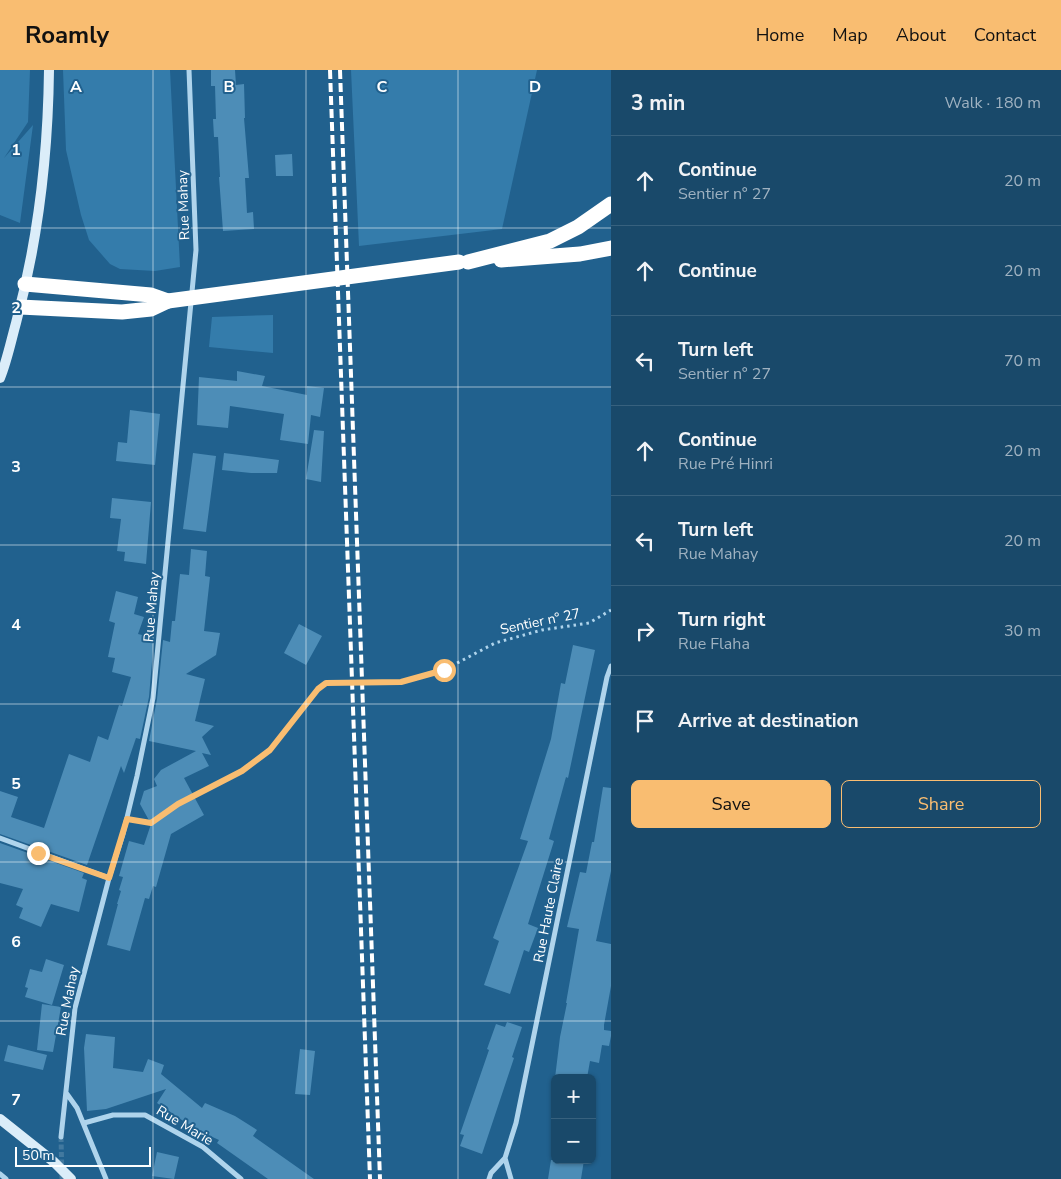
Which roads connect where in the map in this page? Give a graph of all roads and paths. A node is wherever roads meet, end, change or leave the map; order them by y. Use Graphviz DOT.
graph roads {
  1 [pos="49,70"];
  2 [pos="189,70"];
  3 [pos="611,204"];
  4 [pos="611,248"];
  5 [pos="464,262"];
  6 [pos="25,284"];
  7 [pos="151,302"];
  8 [pos="20,307"];
  9 [pos="0,378"];
  10 [pos="611,610"];
  11 [pos="611,666"];
  12 [pos="127,819"];
  13 [pos="0,838"];
  14 [pos="109,878"];
  15 [pos="66,1094"];
  16 [pos="0,1119"];
  17 [pos="84,1124"];
  18 [pos="61,1137"];
  19 [pos="505,1158"];
  20 [pos="0,1174"];
  21 [pos="6,1179"];
  22 [pos="71,1179"];
  23 [pos="106,1179"];
  24 [pos="241,1179"];
  25 [pos="489,1179"];
  26 [pos="511,1179"];
  1 -- 6 [label="main road"];
  2 -- 12 [label="street, Rue Mahay"];
  3 -- 5 [label="highway"];
  4 -- 5 [label="highway"];
  5 -- 7 [label="highway, bridge"];
  6 -- 7 [label="highway"];
  6 -- 8 [label="main road"];
  7 -- 8 [label="highway"];
  8 -- 9 [label="main road"];
  10 -- 12 [label="path, Sentier n° 27, bridge"];
  11 -- 19 [label="street, Rue Haute Claire"];
  12 -- 14 [label="street, Rue Mahay"];
  13 -- 14 [label="street"];
  14 -- 15 [label="street, Rue Mahay"];
  15 -- 17 [label="street"];
  15 -- 18 [label="street, Rue Mahay"];
  16 -- 22 [label="main road"];
  17 -- 23 [label="street"];
  17 -- 24 [label="street, Rue Marie"];
  19 -- 25 [label="street"];
  19 -- 26 [label="street"];
  20 -- 21 [label="street"];
}
